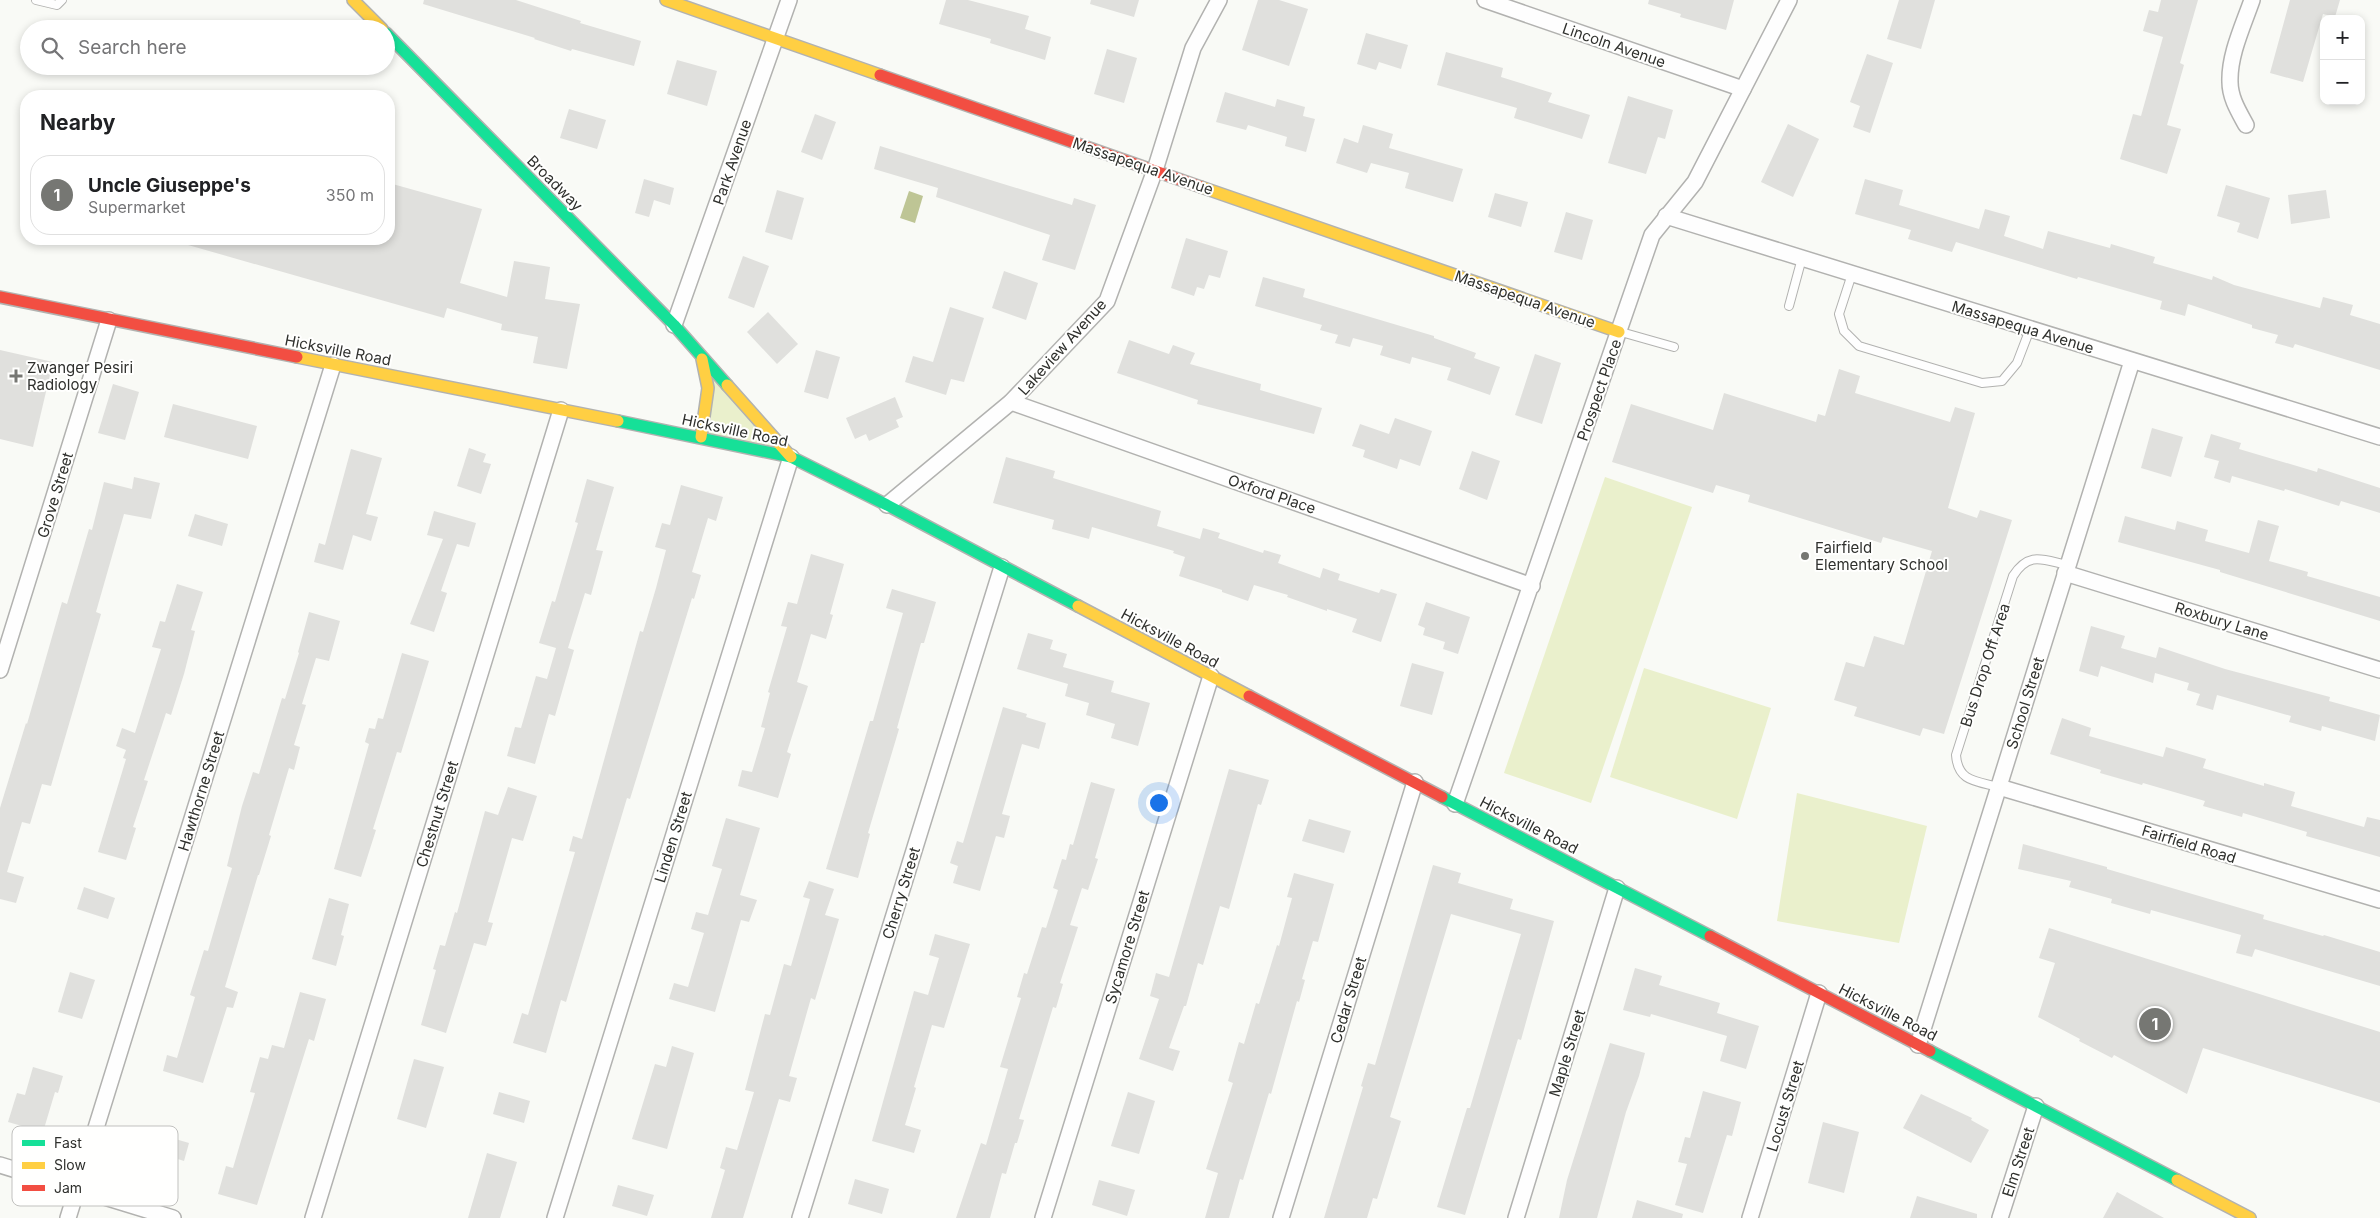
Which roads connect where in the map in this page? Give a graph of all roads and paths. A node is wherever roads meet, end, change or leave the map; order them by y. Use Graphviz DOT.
graph roads {
  1 [pos="36,0"];
  2 [pos="62,0"];
  3 [pos="666,0"];
  4 [pos="789,0"];
  5 [pos="1219,0"];
  6 [pos="1485,0"];
  7 [pos="1789,0"];
  8 [pos="2252,0"];
  9 [pos="359,2"];
  10 [pos="374,20"];
  11 [pos="776,38"];
  12 [pos="395,42"];
  13 [pos="1743,90"];
  14 [pos="2246,125"];
  15 [pos="1155,170"];
  16 [pos="1666,216"];
  17 [pos="1802,258"];
  18 [pos="1852,274"];
  19 [pos="0,297"];
  20 [pos="1788,306"];
  21 [pos="110,320"];
  22 [pos="674,325"];
  23 [pos="2030,329"];
  24 [pos="1619,332"];
  25 [pos="1674,347"];
  26 [pos="701,355"];
  27 [pos="2132,361"];
  28 [pos="333,365"];
  29 [pos="1012,402"];
  30 [pos="561,410"];
  31 [pos="2380,436"];
  32 [pos="701,437"];
  33 [pos="791,457"];
  34 [pos="887,505"];
  35 [pos="1002,567"];
  36 [pos="2066,569"];
  37 [pos="1532,586"];
  38 [pos="0,670"];
  39 [pos="2380,670"];
  40 [pos="1210,676"];
  41 [pos="1415,782"];
  42 [pos="1999,787"];
  43 [pos="1456,804"];
  44 [pos="1618,888"];
  45 [pos="2380,900"];
  46 [pos="1819,993"];
  47 [pos="1918,1045"];
  48 [pos="2036,1106"];
  49 [pos="96,1126"];
  50 [pos="0,1165"];
  51 [pos="12,1169"];
  52 [pos="72,1206"];
  53 [pos="135,1206"];
  54 [pos="68,1218"];
  55 [pos="173,1218"];
  56 [pos="313,1218"];
  57 [pos="555,1218"];
  58 [pos="800,1218"];
  59 [pos="1043,1218"];
  60 [pos="1281,1218"];
  61 [pos="1516,1218"];
  62 [pos="1750,1218"];
  63 [pos="2000,1218"];
  64 [pos="2250,1218"];
  1 -- 2 [label="lane"];
  3 -- 11 [label="main road, Massapequa Avenue"];
  4 -- 11 [label="street, Park Avenue"];
  5 -- 15 [label="street, Lakeview Avenue"];
  6 -- 13 [label="street, Lincoln Avenue"];
  7 -- 13 [label="street, Prospect Place"];
  8 -- 14 [label="street"];
  9 -- 10 [label="main road"];
  11 -- 15 [label="main road, Massapequa Avenue"];
  11 -- 22 [label="street, Park Avenue"];
  12 -- 22 [label="main road, Broadway"];
  13 -- 16 [label="street, Prospect Place"];
  15 -- 24 [label="main road, Massapequa Avenue"];
  15 -- 29 [label="street, Lakeview Avenue"];
  16 -- 17 [label="street, Massapequa Avenue"];
  16 -- 24 [label="street, Prospect Place"];
  17 -- 18 [label="street, Massapequa Avenue"];
  17 -- 20 [label="lane"];
  18 -- 23 [label="street, Massapequa Avenue"];
  18 -- 23 [label="lane"];
  19 -- 21 [label="main road, Hicksville Road"];
  21 -- 28 [label="main road, Hicksville Road"];
  21 -- 38 [label="street, Grove Street"];
  22 -- 26 [label="main road, Broadway"];
  23 -- 27 [label="street, Massapequa Avenue"];
  24 -- 25 [label="lane"];
  24 -- 37 [label="street, Prospect Place"];
  26 -- 32 [label="main road, Broadway"];
  26 -- 33 [label="main road, Broadway"];
  27 -- 31 [label="street, Massapequa Avenue"];
  27 -- 36 [label="street, School Street"];
  28 -- 30 [label="main road, Hicksville Road"];
  28 -- 49 [label="street, Hawthorne Street"];
  29 -- 34 [label="street, Lakeview Avenue"];
  29 -- 37 [label="street, Oxford Place"];
  30 -- 32 [label="main road, Hicksville Road"];
  30 -- 56 [label="street, Chestnut Street"];
  32 -- 33 [label="main road, Hicksville Road"];
  33 -- 34 [label="main road, Hicksville Road"];
  33 -- 57 [label="street, Linden Street"];
  34 -- 35 [label="main road, Hicksville Road"];
  35 -- 40 [label="main road, Hicksville Road"];
  35 -- 58 [label="street, Cherry Street"];
  36 -- 39 [label="street, Roxbury Lane"];
  36 -- 42 [label="street, School Street"];
  36 -- 42 [label="lane, Bus Drop Off Area"];
  37 -- 43 [label="street, Prospect Place"];
  40 -- 41 [label="main road, Hicksville Road"];
  40 -- 59 [label="street, Sycamore Street"];
  41 -- 43 [label="main road, Hicksville Road"];
  41 -- 60 [label="street, Cedar Street"];
  42 -- 45 [label="street, Fairfield Road"];
  42 -- 47 [label="street, School Street"];
  43 -- 44 [label="main road, Hicksville Road"];
  44 -- 46 [label="main road, Hicksville Road"];
  44 -- 61 [label="street, Maple Street"];
  46 -- 47 [label="main road, Hicksville Road"];
  46 -- 62 [label="street, Locust Street"];
  47 -- 48 [label="main road, Hicksville Road"];
  48 -- 63 [label="street, Elm Street"];
  48 -- 64 [label="main road, Hicksville Road"];
  50 -- 51 [label="street"];
  52 -- 54 [label="street, Hawthorne Street"];
  53 -- 55 [label="street"];
}
